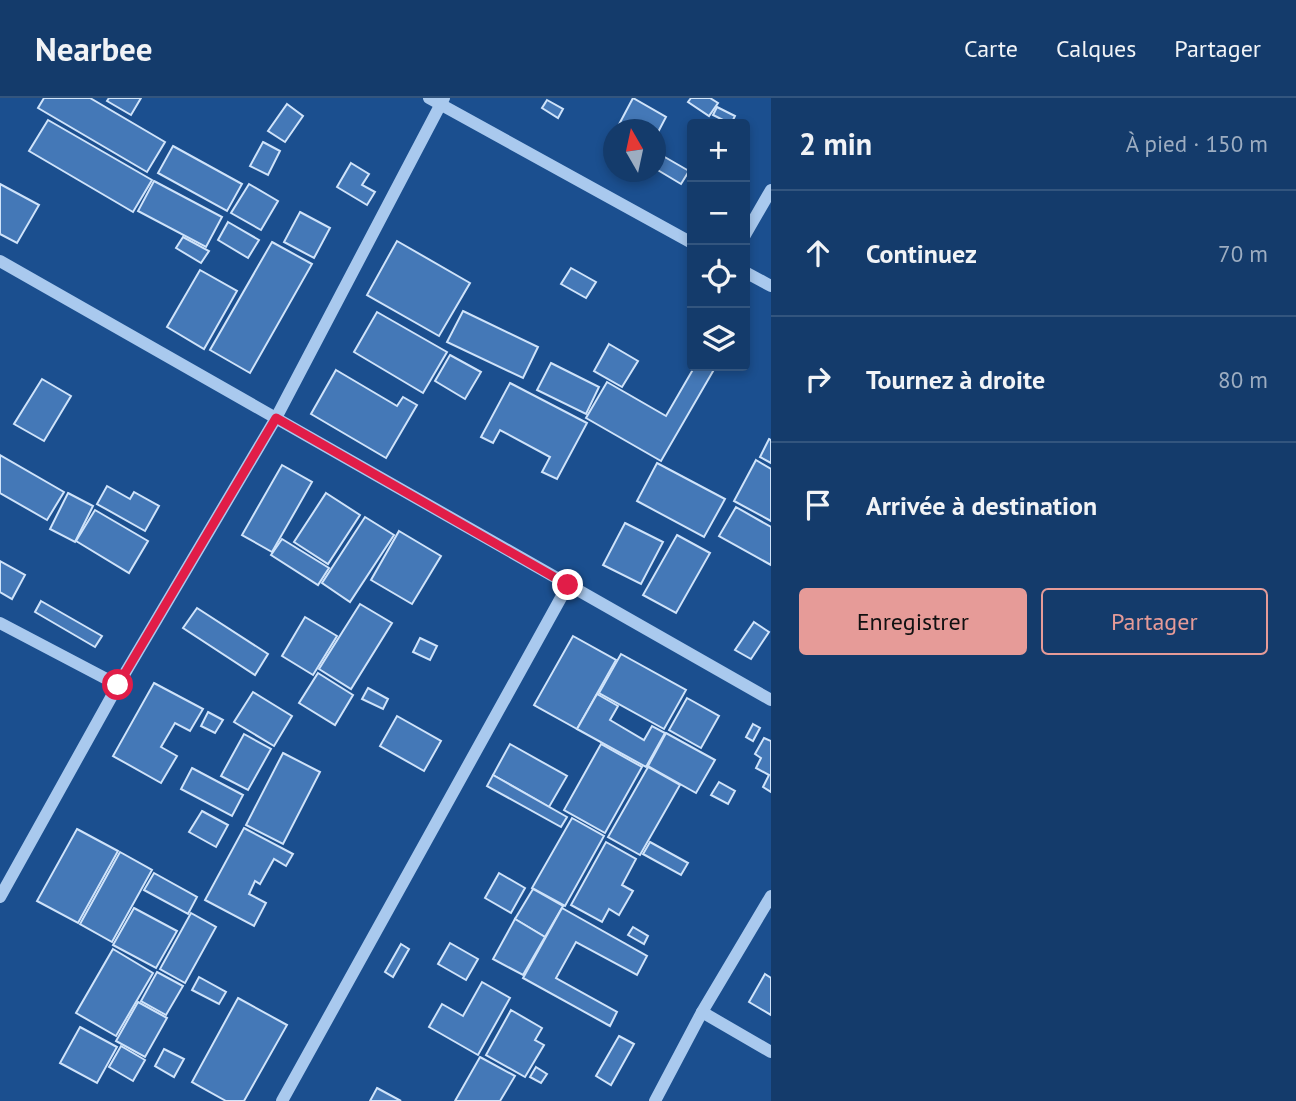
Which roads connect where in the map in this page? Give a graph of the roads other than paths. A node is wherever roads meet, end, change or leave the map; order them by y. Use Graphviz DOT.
graph roads {
  1 [pos="438,100"];
  2 [pos="771,190"];
  3 [pos="750,226"];
  4 [pos="687,240"];
  5 [pos="0,261"];
  6 [pos="750,275"];
  7 [pos="771,286"];
  8 [pos="276,418"];
  9 [pos="568,585"];
  10 [pos="0,623"];
  11 [pos="118,685"];
  12 [pos="771,700"];
  13 [pos="771,896"];
  14 [pos="0,897"];
  15 [pos="702,1012"];
  16 [pos="771,1052"];
  17 [pos="282,1101"];
  18 [pos="655,1101"];
  1 -- 4 [label="street"];
  1 -- 8 [label="street"];
  2 -- 3 [label="street"];
  5 -- 8 [label="street"];
  6 -- 7 [label="street"];
  8 -- 9 [label="street"];
  8 -- 11 [label="street"];
  9 -- 12 [label="street"];
  9 -- 17 [label="street"];
  10 -- 11 [label="street"];
  11 -- 14 [label="street"];
  13 -- 15 [label="street"];
  15 -- 16 [label="street"];
  15 -- 18 [label="street"];
}
